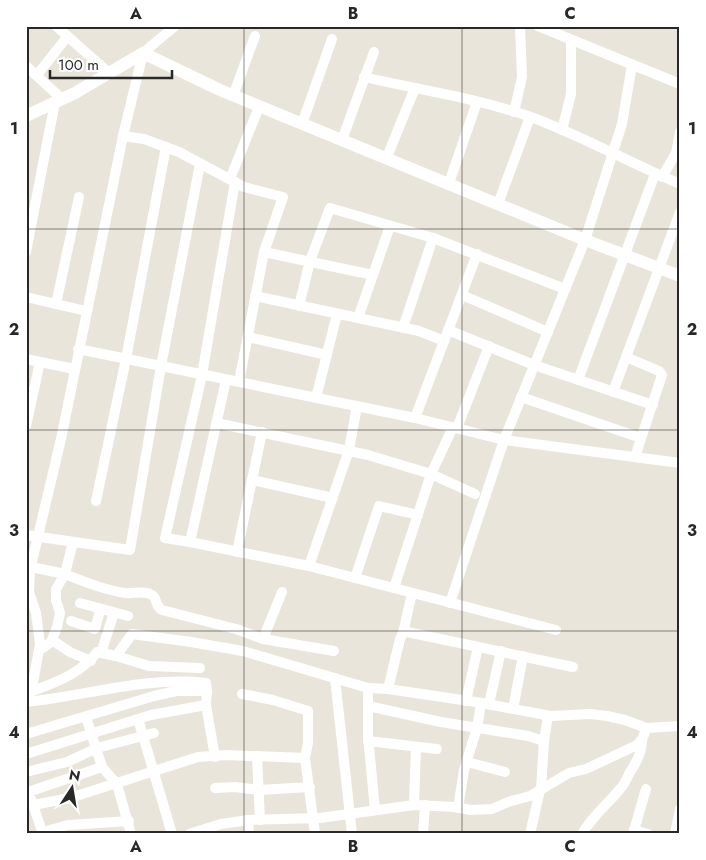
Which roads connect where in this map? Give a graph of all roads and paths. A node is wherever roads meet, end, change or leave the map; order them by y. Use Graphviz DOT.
graph roads {
  1 [pos="56,26"];
  2 [pos="175,26"];
  3 [pos="520,26"];
  4 [pos="538,26"];
  5 [pos="67,36"];
  6 [pos="255,36"];
  7 [pos="332,39"];
  8 [pos="571,40"];
  9 [pos="374,52"];
  10 [pos="144,53"];
  11 [pos="632,65"];
  12 [pos="26,66"];
  13 [pos="110,73"];
  14 [pos="37,75"];
  15 [pos="364,77"];
  16 [pos="680,84"];
  17 [pos="415,88"];
  18 [pos="233,96"];
  19 [pos="59,100"];
  20 [pos="477,102"];
  21 [pos="259,106"];
  22 [pos="514,112"];
  23 [pos="26,116"];
  24 [pos="530,117"];
  25 [pos="302,124"];
  26 [pos="562,130"];
  27 [pos="680,132"];
  28 [pos="123,136"];
  29 [pos="342,140"];
  30 [pos="166,147"];
  31 [pos="613,154"];
  32 [pos="387,158"];
  33 [pos="200,164"];
  34 [pos="659,175"];
  35 [pos="233,180"];
  36 [pos="449,183"];
  37 [pos="680,184"];
  38 [pos="79,197"];
  39 [pos="498,204"];
  40 [pos="680,212"];
  41 [pos="390,226"];
  42 [pos="433,238"];
  43 [pos="585,240"];
  44 [pos="26,252"];
  45 [pos="264,252"];
  46 [pos="477,254"];
  47 [pos="625,254"];
  48 [pos="310,261"];
  49 [pos="659,268"];
  50 [pos="373,274"];
  51 [pos="680,276"];
  52 [pos="565,289"];
  53 [pos="462,295"];
  54 [pos="255,296"];
  55 [pos="26,297"];
  56 [pos="56,304"];
  57 [pos="300,306"];
  58 [pos="86,311"];
  59 [pos="337,314"];
  60 [pos="358,318"];
  61 [pos="403,328"];
  62 [pos="448,330"];
  63 [pos="548,332"];
  64 [pos="248,337"];
  65 [pos="444,341"];
  66 [pos="488,346"];
  67 [pos="78,349"];
  68 [pos="326,355"];
  69 [pos="626,357"];
  70 [pos="26,359"];
  71 [pos="126,359"];
  72 [pos="40,362"];
  73 [pos="534,365"];
  74 [pos="161,366"];
  75 [pos="74,369"];
  76 [pos="202,375"];
  77 [pos="226,380"];
  78 [pos="578,380"];
  79 [pos="239,382"];
  80 [pos="613,392"];
  81 [pos="522,397"];
  82 [pos="316,398"];
  83 [pos="357,406"];
  84 [pos="653,406"];
  85 [pos="415,418"];
  86 [pos="216,423"];
  87 [pos="26,426"];
  88 [pos="455,427"];
  89 [pos="262,432"];
  90 [pos="641,438"];
  91 [pos="504,440"];
  92 [pos="348,450"];
  93 [pos="634,457"];
  94 [pos="680,463"];
  95 [pos="431,474"];
  96 [pos="252,480"];
  97 [pos="475,494"];
  98 [pos="333,498"];
  99 [pos="96,501"];
  100 [pos="418,515"];
  101 [pos="32,536"];
  102 [pos="73,542"];
  103 [pos="190,542"];
  104 [pos="237,552"];
  105 [pos="309,566"];
  106 [pos="31,567"];
  107 [pos="65,574"];
  108 [pos="355,578"];
  109 [pos="394,588"];
  110 [pos="282,592"];
  111 [pos="412,593"];
  112 [pos="80,603"];
  113 [pos="450,603"];
  114 [pos="100,610"];
  115 [pos="114,613"];
  116 [pos="128,616"];
  117 [pos="70,621"];
  118 [pos="556,630"];
  119 [pos="403,633"];
  120 [pos="263,639"];
  121 [pos="52,640"];
  122 [pos="478,647"];
  123 [pos="40,650"];
  124 [pos="334,651"];
  125 [pos="501,652"];
  126 [pos="101,653"];
  127 [pos="116,656"];
  128 [pos="523,656"];
  129 [pos="91,660"];
  130 [pos="573,667"];
  131 [pos="200,668"];
  132 [pos="335,678"];
  133 [pos="368,688"];
  134 [pos="388,689"];
  135 [pos="207,691"];
  136 [pos="242,694"];
  137 [pos="26,696"];
  138 [pos="466,701"];
  139 [pos="206,704"];
  140 [pos="485,704"];
  141 [pos="368,706"];
  142 [pos="513,709"];
  143 [pos="548,716"];
  144 [pos="86,717"];
  145 [pos="138,719"];
  146 [pos="680,726"];
  147 [pos="477,728"];
  148 [pos="646,728"];
  149 [pos="92,733"];
  150 [pos="154,733"];
  151 [pos="26,734"];
  152 [pos="143,736"];
  153 [pos="642,740"];
  154 [pos="368,741"];
  155 [pos="544,741"];
  156 [pos="416,747"];
  157 [pos="97,748"];
  158 [pos="437,749"];
  159 [pos="26,754"];
  160 [pos="257,756"];
  161 [pos="215,757"];
  162 [pos="305,758"];
  163 [pos="467,762"];
  164 [pos="102,767"];
  165 [pos="153,771"];
  166 [pos="26,772"];
  167 [pos="505,772"];
  168 [pos="117,784"];
  169 [pos="310,787"];
  170 [pos="214,788"];
  171 [pos="27,789"];
  172 [pos="646,789"];
  173 [pos="259,790"];
  174 [pos="540,790"];
  175 [pos="32,804"];
  176 [pos="414,805"];
  177 [pos="424,805"];
  178 [pos="458,808"];
  179 [pos="680,809"];
  180 [pos="375,810"];
  181 [pos="350,814"];
  182 [pos="31,815"];
  183 [pos="314,818"];
  184 [pos="248,820"];
  185 [pos="260,820"];
  186 [pos="129,821"];
  187 [pos="221,829"];
  188 [pos="633,832"];
  189 [pos="43,833"];
  190 [pos="131,834"];
  191 [pos="172,834"];
  192 [pos="189,834"];
  193 [pos="249,834"];
  194 [pos="315,834"];
  195 [pos="352,834"];
  196 [pos="423,834"];
  197 [pos="530,834"];
  198 [pos="582,834"];
  199 [pos="648,834"];
  200 [pos="675,834"];
  1 -- 5 [label="street"];
  2 -- 10 [label="street"];
  3 -- 22 [label="street"];
  4 -- 8 [label="street"];
  5 -- 13 [label="street"];
  5 -- 14 [label="street"];
  6 -- 18 [label="street"];
  7 -- 25 [label="street"];
  8 -- 11 [label="street"];
  8 -- 26 [label="street"];
  9 -- 15 [label="street"];
  10 -- 13 [label="street"];
  10 -- 18 [label="street"];
  10 -- 28 [label="street"];
  11 -- 16 [label="street"];
  11 -- 31 [label="street"];
  12 -- 14 [label="street"];
  13 -- 19 [label="street"];
  14 -- 19 [label="street"];
  15 -- 17 [label="street"];
  15 -- 29 [label="street"];
  17 -- 20 [label="street"];
  17 -- 32 [label="street"];
  18 -- 21 [label="street"];
  19 -- 23 [label="street"];
  19 -- 44 [label="street"];
  20 -- 22 [label="street"];
  20 -- 36 [label="street"];
  21 -- 25 [label="street"];
  21 -- 35 [label="street"];
  22 -- 24 [label="street"];
  24 -- 26 [label="street"];
  24 -- 39 [label="street"];
  25 -- 29 [label="street"];
  26 -- 31 [label="street"];
  27 -- 34 [label="street"];
  28 -- 30 [label="street"];
  28 -- 58 [label="street"];
  29 -- 32 [label="street"];
  30 -- 33 [label="street"];
  30 -- 71 [label="street"];
  31 -- 34 [label="street"];
  31 -- 43 [label="street"];
  32 -- 36 [label="street"];
  33 -- 35 [label="street"];
  33 -- 74 [label="street"];
  34 -- 37 [label="street"];
  34 -- 47 [label="street"];
  35 -- 45 [label="street"];
  35 -- 76 [label="street"];
  36 -- 39 [label="street"];
  38 -- 56 [label="street"];
  39 -- 43 [label="street"];
  40 -- 49 [label="street"];
  41 -- 42 [label="street"];
  41 -- 48 [label="street"];
  41 -- 50 [label="street"];
  42 -- 46 [label="street"];
  42 -- 61 [label="street"];
  43 -- 47 [label="street"];
  43 -- 52 [label="street"];
  45 -- 48 [label="street"];
  45 -- 54 [label="street"];
  46 -- 52 [label="street"];
  46 -- 53 [label="street"];
  47 -- 49 [label="street"];
  47 -- 78 [label="street"];
  48 -- 50 [label="street"];
  48 -- 57 [label="street"];
  49 -- 51 [label="street"];
  49 -- 69 [label="street"];
  50 -- 60 [label="street"];
  52 -- 63 [label="street"];
  53 -- 62 [label="street"];
  53 -- 63 [label="street"];
  54 -- 57 [label="street"];
  54 -- 64 [label="street"];
  55 -- 56 [label="street"];
  56 -- 58 [label="street"];
  57 -- 59 [label="street"];
  58 -- 67 [label="street"];
  59 -- 60 [label="street"];
  59 -- 68 [label="street"];
  60 -- 61 [label="street"];
  61 -- 65 [label="street"];
  62 -- 65 [label="street"];
  62 -- 66 [label="street"];
  63 -- 73 [label="street"];
  64 -- 68 [label="street"];
  64 -- 79 [label="street"];
  65 -- 85 [label="street"];
  66 -- 73 [label="street"];
  66 -- 88 [label="street"];
  67 -- 71 [label="street"];
  67 -- 75 [label="street"];
  68 -- 82 [label="street"];
  69 -- 80 [label="street"];
  69 -- 84 [label="street"];
  70 -- 72 [label="street"];
  71 -- 74 [label="street"];
  71 -- 99 [label="street"];
  72 -- 75 [label="street"];
  72 -- 87 [label="street"];
  73 -- 78 [label="street"];
  73 -- 81 [label="street"];
  74 -- 76 [label="street"];
  74 -- 102 [label="street"];
  75 -- 101 [label="street"];
  76 -- 77 [label="street"];
  76 -- 103 [label="street"];
  77 -- 79 [label="street"];
  77 -- 86 [label="street"];
  78 -- 80 [label="street"];
  79 -- 82 [label="street"];
  80 -- 84 [label="street"];
  81 -- 90 [label="street"];
  81 -- 91 [label="street"];
  82 -- 83 [label="street"];
  83 -- 85 [label="street"];
  83 -- 92 [label="street"];
  84 -- 90 [label="street"];
  85 -- 88 [label="street"];
  86 -- 89 [label="street"];
  86 -- 103 [label="street"];
  88 -- 91 [label="street"];
  88 -- 95 [label="street"];
  89 -- 92 [label="street"];
  89 -- 96 [label="street"];
  90 -- 93 [label="street"];
  91 -- 93 [label="street"];
  91 -- 113 [label="street"];
  92 -- 95 [label="street"];
  92 -- 98 [label="street"];
  93 -- 94 [label="street"];
  95 -- 97 [label="street"];
  95 -- 100 [label="street"];
  96 -- 98 [label="street"];
  96 -- 104 [label="street"];
  98 -- 105 [label="street"];
  100 -- 108 [label="street"];
  100 -- 109 [label="street"];
  101 -- 102 [label="street"];
  101 -- 106 [label="street"];
  102 -- 107 [label="street"];
  103 -- 104 [label="street"];
  104 -- 105 [label="street"];
  105 -- 108 [label="street"];
  106 -- 107 [label="street"];
  106 -- 123 [label="street"];
  107 -- 120 [label="street"];
  107 -- 121 [label="street"];
  108 -- 109 [label="street"];
  109 -- 111 [label="street"];
  110 -- 120 [label="street"];
  111 -- 113 [label="street"];
  111 -- 119 [label="street"];
  112 -- 114 [label="street"];
  113 -- 118 [label="street"];
  114 -- 115 [label="street"];
  114 -- 117 [label="street"];
  115 -- 116 [label="street"];
  115 -- 126 [label="street"];
  119 -- 122 [label="street"];
  119 -- 134 [label="street"];
  120 -- 124 [label="street"];
  121 -- 123 [label="street"];
  121 -- 129 [label="street"];
  122 -- 125 [label="street"];
  122 -- 138 [label="street"];
  123 -- 137 [label="street"];
  125 -- 128 [label="street"];
  125 -- 140 [label="street"];
  126 -- 127 [label="street"];
  126 -- 129 [label="street"];
  127 -- 131 [label="street"];
  127 -- 132 [label="street"];
  128 -- 130 [label="street"];
  128 -- 142 [label="street"];
  129 -- 137 [label="street"];
  132 -- 133 [label="street"];
  132 -- 181 [label="street"];
  133 -- 134 [label="street"];
  133 -- 141 [label="street"];
  134 -- 138 [label="street"];
  135 -- 137 [label="street"];
  135 -- 139 [label="street"];
  135 -- 144 [label="street"];
  136 -- 162 [label="street"];
  138 -- 140 [label="street"];
  139 -- 145 [label="street"];
  139 -- 161 [label="street"];
  140 -- 142 [label="street"];
  140 -- 147 [label="street"];
  141 -- 147 [label="street"];
  141 -- 154 [label="street"];
  142 -- 143 [label="street"];
  143 -- 148 [label="street"];
  143 -- 155 [label="street"];
  144 -- 149 [label="street"];
  144 -- 151 [label="street"];
  145 -- 149 [label="street"];
  145 -- 152 [label="street"];
  146 -- 148 [label="street"];
  147 -- 155 [label="street"];
  147 -- 163 [label="street"];
  148 -- 153 [label="street"];
  149 -- 157 [label="street"];
  149 -- 159 [label="street"];
  150 -- 152 [label="street"];
  152 -- 157 [label="street"];
  152 -- 165 [label="street"];
  153 -- 174 [label="street"];
  153 -- 198 [label="street"];
  154 -- 156 [label="street"];
  154 -- 180 [label="street"];
  155 -- 174 [label="street"];
  156 -- 158 [label="street"];
  156 -- 176 [label="street"];
  157 -- 164 [label="street"];
  157 -- 166 [label="street"];
  160 -- 161 [label="street"];
  160 -- 162 [label="street"];
  160 -- 173 [label="street"];
  161 -- 165 [label="street"];
  162 -- 169 [label="street"];
  163 -- 167 [label="street"];
  163 -- 178 [label="street"];
  164 -- 168 [label="street"];
  164 -- 171 [label="street"];
  165 -- 168 [label="street"];
  165 -- 191 [label="street"];
  168 -- 175 [label="street"];
  168 -- 186 [label="street"];
  169 -- 173 [label="street"];
  169 -- 183 [label="street"];
  170 -- 173 [label="street"];
  171 -- 175 [label="street"];
  172 -- 188 [label="street"];
  173 -- 185 [label="street"];
  174 -- 178 [label="street"];
  174 -- 197 [label="street"];
  175 -- 182 [label="street"];
  176 -- 177 [label="street"];
  176 -- 180 [label="street"];
  177 -- 178 [label="street"];
  177 -- 196 [label="street"];
  179 -- 200 [label="street"];
  180 -- 181 [label="street"];
  181 -- 183 [label="street"];
  181 -- 195 [label="street"];
  182 -- 189 [label="street"];
  183 -- 185 [label="street"];
  183 -- 194 [label="street"];
  184 -- 185 [label="street"];
  184 -- 187 [label="street"];
  184 -- 193 [label="street"];
  186 -- 189 [label="street"];
  186 -- 190 [label="street"];
  187 -- 192 [label="street"];
  188 -- 199 [label="street"];
}
